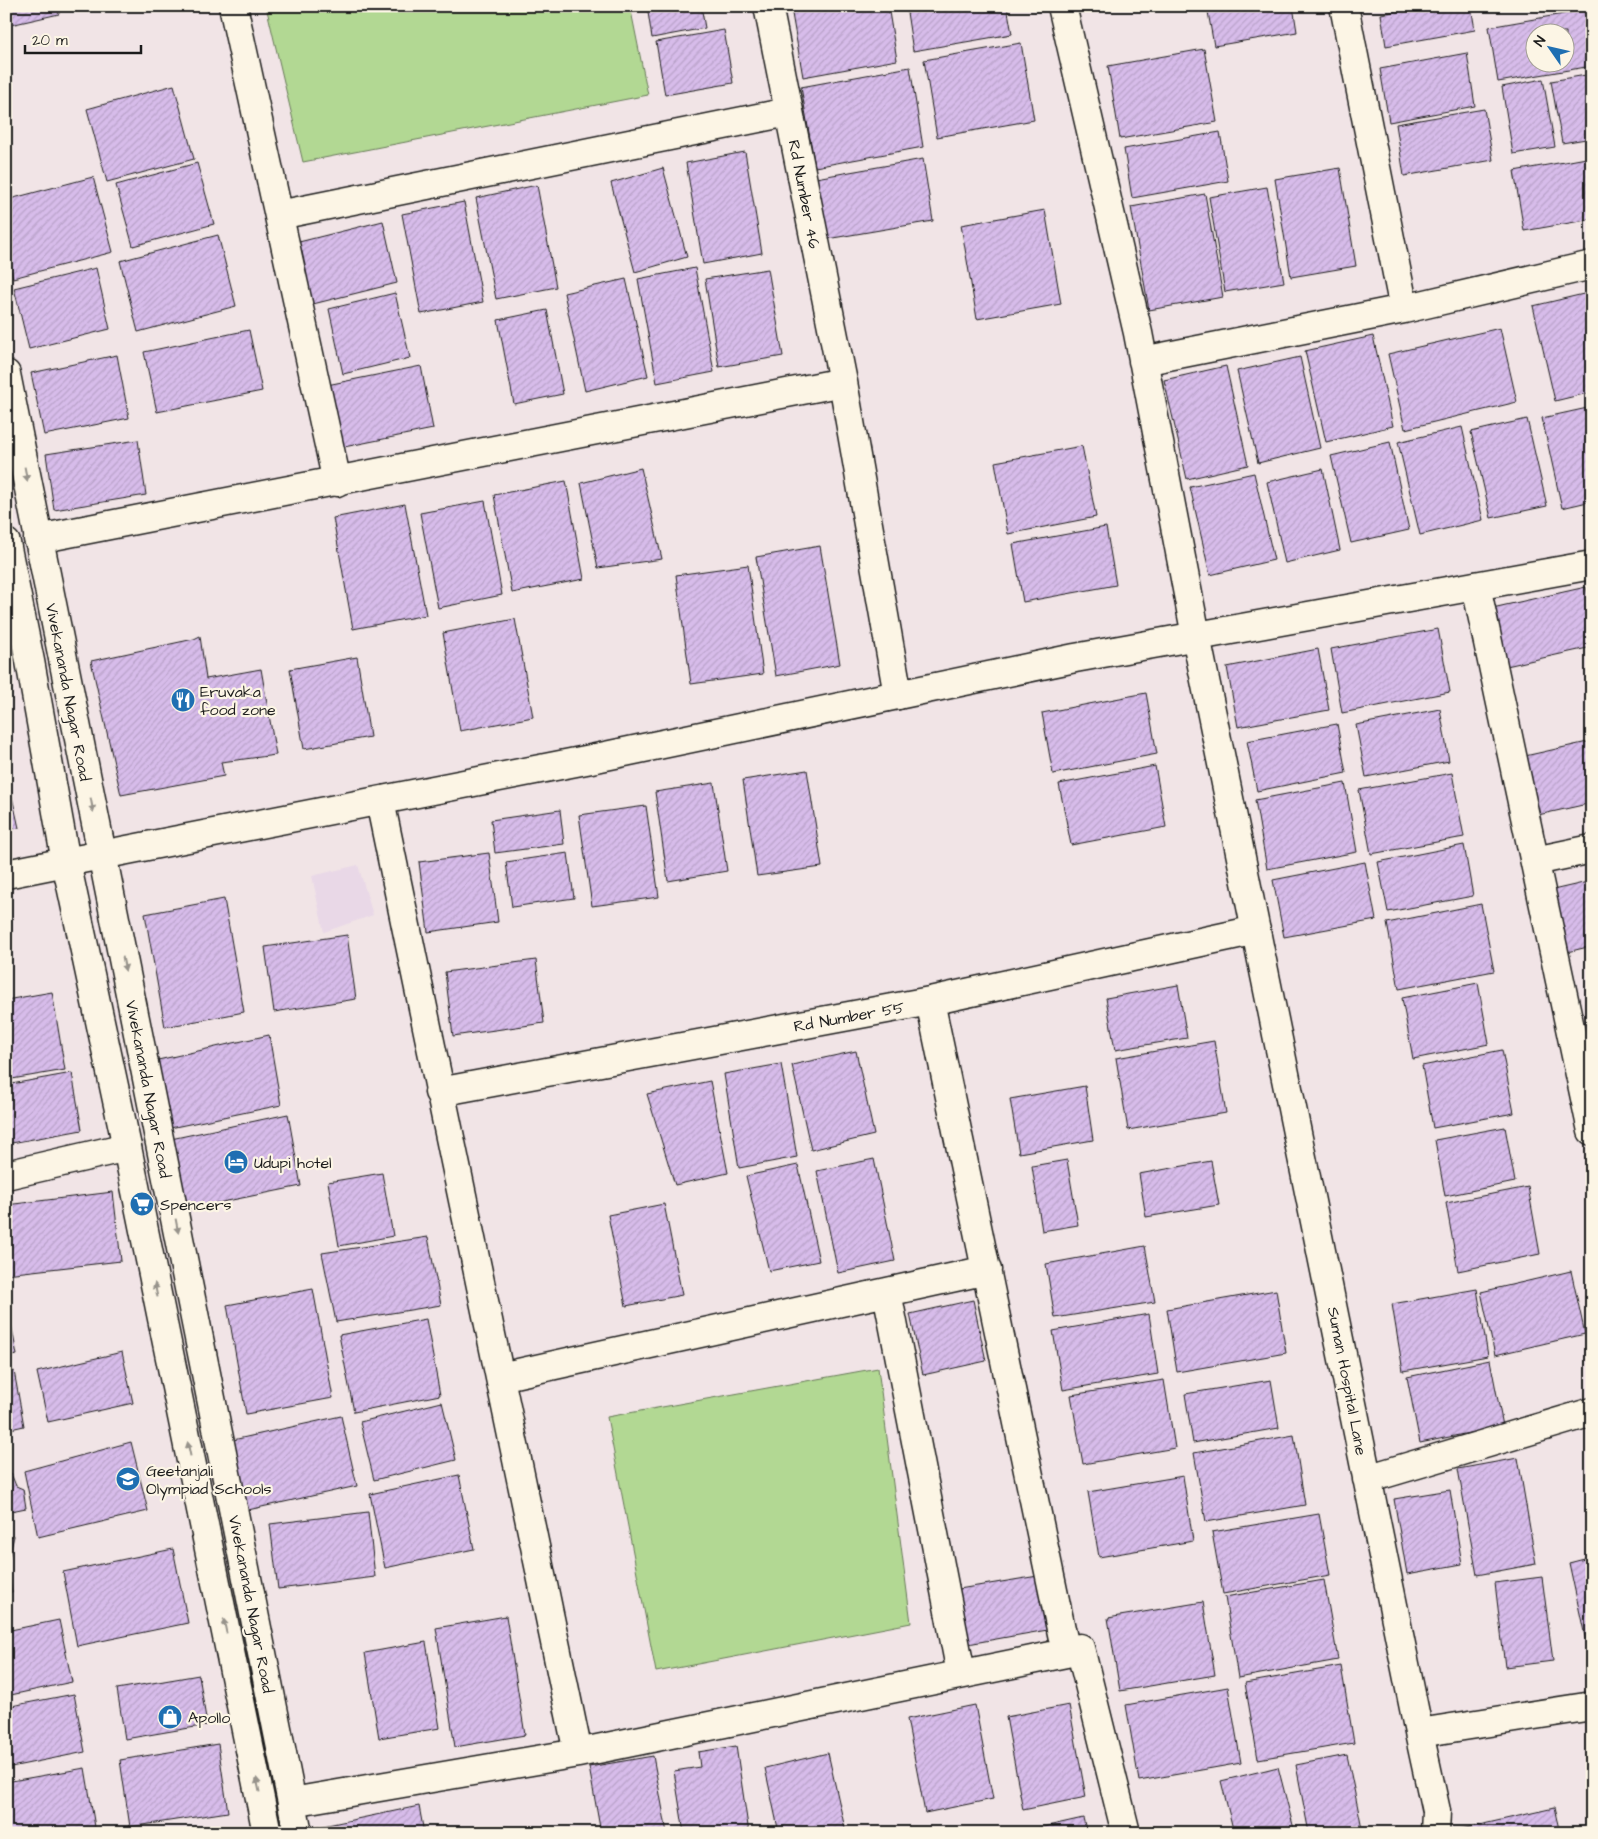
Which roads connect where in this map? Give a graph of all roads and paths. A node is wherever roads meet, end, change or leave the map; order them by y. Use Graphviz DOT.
graph roads {
  1 [pos="233,6"];
  2 [pos="768,6"];
  3 [pos="1062,6"];
  4 [pos="1344,6"];
  5 [pos="788,112"];
  6 [pos="279,215"];
  7 [pos="1592,265"];
  8 [pos="1404,309"];
  9 [pos="1143,362"];
  10 [pos="6,374"];
  11 [pos="843,382"];
  12 [pos="338,482"];
  13 [pos="38,539"];
  14 [pos="6,543"];
  15 [pos="1592,565"];
  16 [pos="1476,586"];
  17 [pos="1196,636"];
  18 [pos="898,695"];
  19 [pos="380,801"];
  20 [pos="1592,849"];
  21 [pos="102,855"];
  22 [pos="1534,861"];
  23 [pos="66,862"];
  24 [pos="6,874"];
  25 [pos="1256,930"];
  26 [pos="930,1001"];
  27 [pos="439,1092"];
  28 [pos="1591,1127"];
  29 [pos="127,1147"];
  30 [pos="6,1175"];
  31 [pos="988,1270"];
  32 [pos="887,1292"];
  33 [pos="500,1378"];
  34 [pos="1592,1412"];
  35 [pos="1367,1479"];
  36 [pos="1066,1653"];
  37 [pos="961,1673"];
  38 [pos="1592,1706"];
  39 [pos="1418,1733"];
  40 [pos="578,1753"];
  41 [pos="292,1802"];
  42 [pos="267,1833"];
  43 [pos="298,1833"];
  44 [pos="1126,1833"];
  45 [pos="1435,1833"];
  1 -- 6 [label="street"];
  2 -- 5 [label="street, Rd Number 46"];
  3 -- 9 [label="street, Suman Hospital Lane"];
  4 -- 8 [label="street"];
  5 -- 6 [label="street"];
  5 -- 11 [label="street, Rd Number 46"];
  6 -- 12 [label="street"];
  7 -- 8 [label="street"];
  8 -- 9 [label="street"];
  9 -- 17 [label="street, Suman Hospital Lane"];
  10 -- 13 [label="street, Vivekananda Nagar Road, one-way"];
  11 -- 12 [label="street"];
  11 -- 18 [label="street, Rd Number 46"];
  12 -- 13 [label="street"];
  13 -- 21 [label="street, Vivekananda Nagar Road, one-way"];
  14 -- 23 [label="street, Vivekananda Nagar Road"];
  15 -- 16 [label="street"];
  16 -- 17 [label="street"];
  16 -- 22 [label="street"];
  17 -- 18 [label="street"];
  17 -- 25 [label="street, Suman Hospital Lane"];
  18 -- 19 [label="street"];
  19 -- 21 [label="street"];
  19 -- 27 [label="street"];
  20 -- 22 [label="street"];
  21 -- 23 [label="street"];
  21 -- 41 [label="street, Vivekananda Nagar Road, one-way"];
  22 -- 28 [label="street"];
  23 -- 24 [label="street"];
  23 -- 29 [label="street, Vivekananda Nagar Road"];
  25 -- 26 [label="street, Rd Number 55"];
  25 -- 35 [label="street, Suman Hospital Lane"];
  26 -- 27 [label="street, Rd Number 55"];
  26 -- 31 [label="street"];
  27 -- 33 [label="street"];
  29 -- 30 [label="street"];
  42 -- 29 [label="street, Vivekananda Nagar Road, one-way"];
  31 -- 32 [label="street"];
  31 -- 36 [label="street"];
  32 -- 33 [label="street"];
  32 -- 37 [label="street"];
  33 -- 40 [label="street"];
  34 -- 35 [label="street"];
  35 -- 39 [label="street, Suman Hospital Lane"];
  36 -- 37 [label="street"];
  36 -- 44 [label="street"];
  37 -- 40 [label="street"];
  38 -- 39 [label="street"];
  39 -- 45 [label="street, Suman Hospital Lane"];
  40 -- 41 [label="street"];
  41 -- 43 [label="street, Vivekananda Nagar Road"];
}
